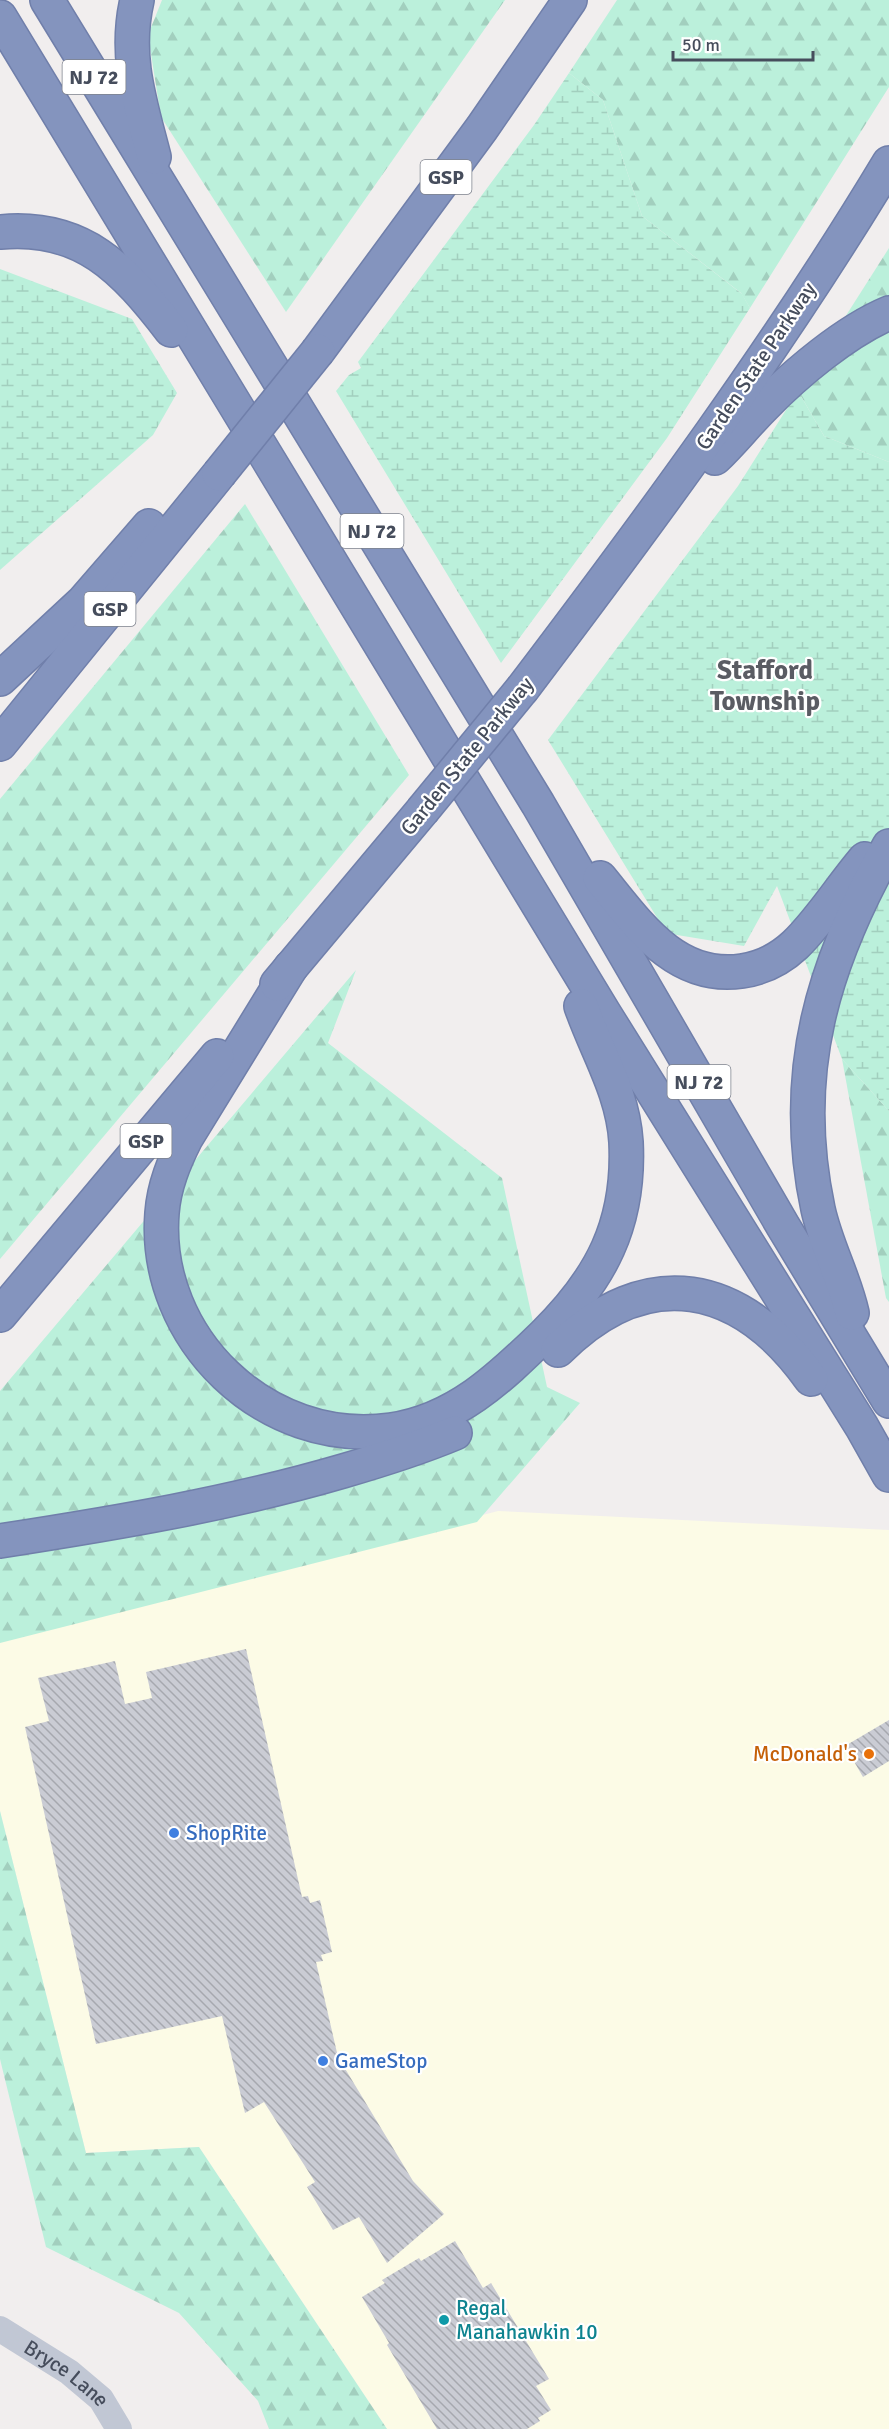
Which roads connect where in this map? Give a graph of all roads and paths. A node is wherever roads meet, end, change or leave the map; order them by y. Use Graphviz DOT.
graph roads {
  1 [pos="47,0"];
  2 [pos="137,0"];
  3 [pos="570,0"];
  4 [pos="0,17"];
  5 [pos="889,163"];
  6 [pos="160,184"];
  7 [pos="0,232"];
  8 [pos="889,313"];
  9 [pos="232,398"];
  10 [pos="219,474"];
  11 [pos="650,519"];
  12 [pos="0,679"];
  13 [pos="0,744"];
  14 [pos="538,804"];
  15 [pos="889,834"];
  16 [pos="889,846"];
  17 [pos="556,934"];
  18 [pos="291,967"];
  19 [pos="0,1315"];
  20 [pos="863,1358"];
  21 [pos="889,1401"];
  22 [pos="889,1475"];
  23 [pos="889,1490"];
  24 [pos="0,1541"];
  25 [pos="0,2329"];
  26 [pos="119,2429"];
  1 -- 6 [label="highway, NJ 72"];
  2 -- 6 [label="highway"];
  3 -- 10 [label="highway, GSP, bridge"];
  4 -- 9 [label="highway, NJ 72"];
  5 -- 11 [label="highway, Garden State Parkway / GSP"];
  6 -- 14 [label="highway, NJ 72"];
  7 -- 9 [label="highway"];
  8 -- 11 [label="highway"];
  9 -- 17 [label="highway, NJ 72"];
  10 -- 12 [label="highway"];
  10 -- 13 [label="highway, GSP"];
  11 -- 18 [label="highway, Garden State Parkway / GSP, bridge"];
  14 -- 15 [label="highway"];
  14 -- 20 [label="highway, NJ 72"];
  16 -- 20 [label="highway"];
  17 -- 18 [label="highway"];
  17 -- 22 [label="highway, NJ 72"];
  18 -- 19 [label="highway, Garden State Parkway / GSP"];
  20 -- 21 [label="highway, NJ 72"];
  23 -- 24 [label="highway"];
  25 -- 26 [label="street, Bryce Lane"];
}
